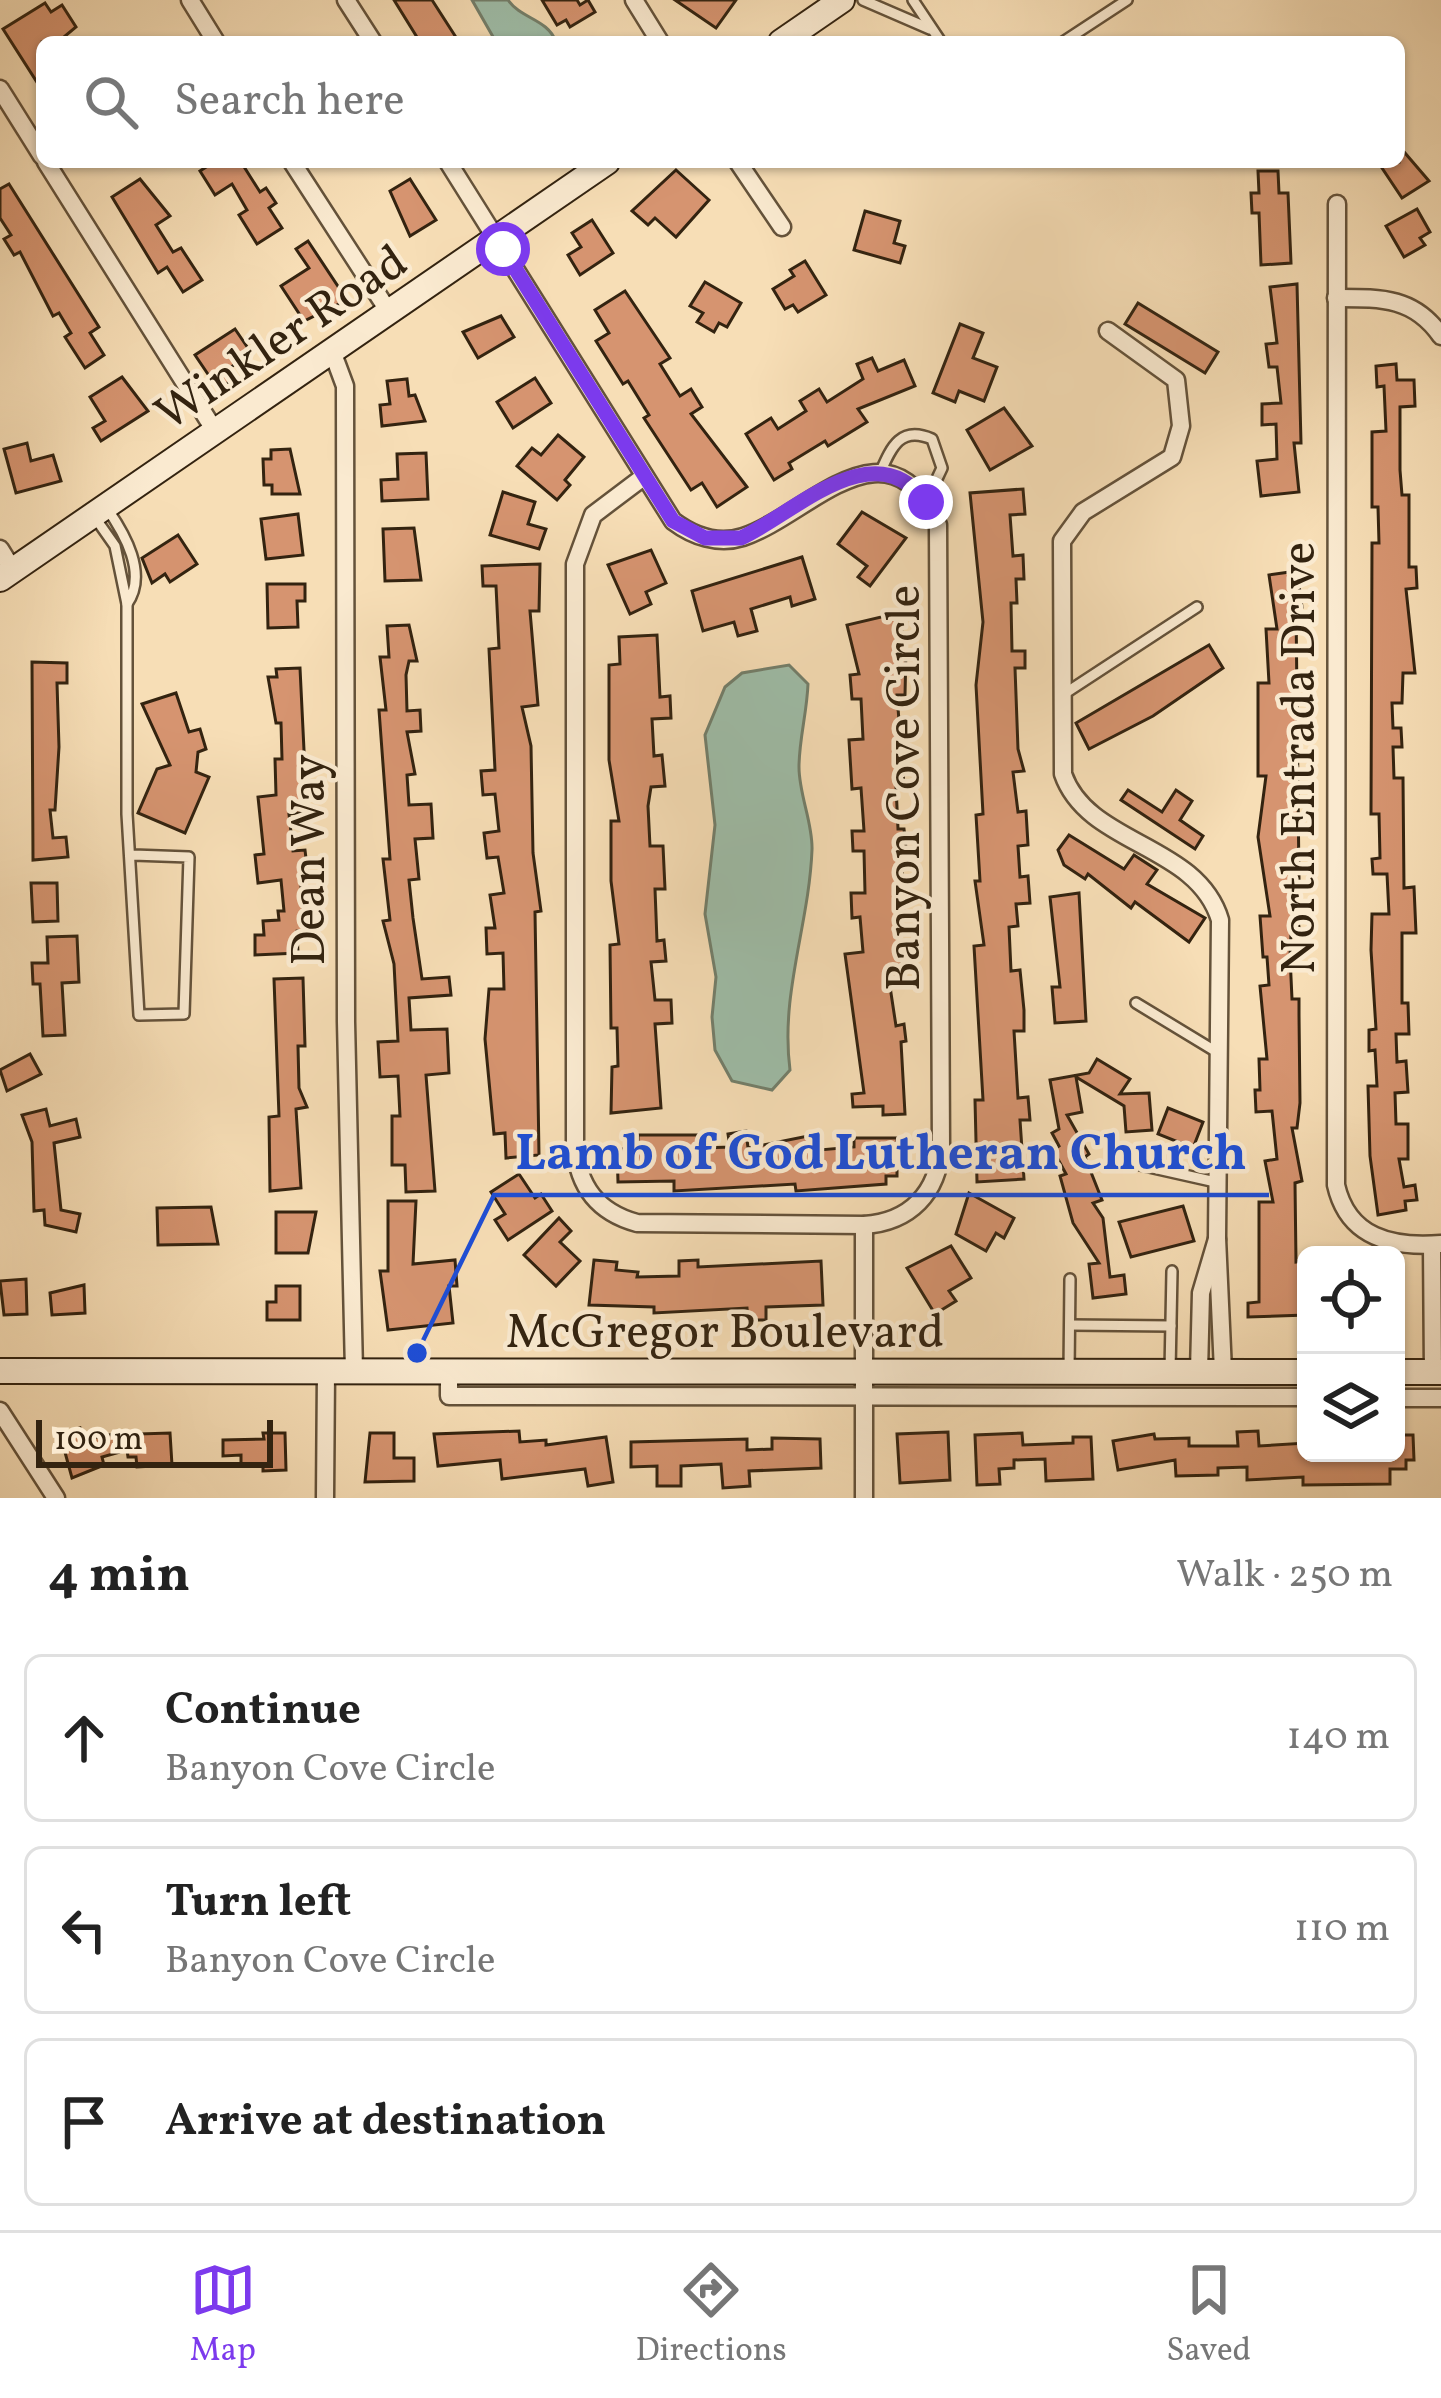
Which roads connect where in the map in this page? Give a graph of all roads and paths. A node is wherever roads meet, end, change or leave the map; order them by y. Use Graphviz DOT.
graph roads {
  1 [pos="190,0"];
  2 [pos="346,0"];
  3 [pos="634,0"];
  4 [pos="842,0"];
  5 [pos="863,0"];
  6 [pos="913,0"];
  7 [pos="1127,0"];
  8 [pos="930,28"];
  9 [pos="213,36"];
  10 [pos="369,36"];
  11 [pos="656,36"];
  12 [pos="791,36"];
  13 [pos="936,36"];
  14 [pos="1072,36"];
  15 [pos="0,89"];
  16 [pos="36,146"];
  17 [pos="50,168"];
  18 [pos="296,168"];
  19 [pos="452,168"];
  20 [pos="599,168"];
  21 [pos="741,168"];
  22 [pos="1337,204"];
  23 [pos="782,227"];
  24 [pos="496,239"];
  25 [pos="1336,298"];
  26 [pos="389,312"];
  27 [pos="1108,331"];
  28 [pos="1441,337"];
  29 [pos="332,351"];
  30 [pos="215,431"];
  31 [pos="879,475"];
  32 [pos="642,478"];
  33 [pos="926,502"];
  34 [pos="99,511"];
  35 [pos="4,566"];
  36 [pos="1197,607"];
  37 [pos="1061,696"];
  38 [pos="133,855"];
  39 [pos="1136,1003"];
  40 [pos="1220,1054"];
  41 [pos="1131,1162"];
  42 [pos="1220,1184"];
  43 [pos="864,1225"];
  44 [pos="1437,1245"];
  45 [pos="1172,1271"];
  46 [pos="1070,1279"];
  47 [pos="1070,1325"];
  48 [pos="1171,1326"];
  49 [pos="0,1371"];
  50 [pos="354,1371"];
  51 [pos="1069,1371"];
  52 [pos="1170,1371"];
  53 [pos="326,1372"];
  54 [pos="1211,1372"];
  55 [pos="1297,1372"];
  56 [pos="1405,1372"];
  57 [pos="1437,1372"];
  58 [pos="862,1384"];
  59 [pos="1297,1397"];
  60 [pos="1405,1398"];
  61 [pos="1441,1398"];
  62 [pos="0,1411"];
  63 [pos="56,1498"];
  64 [pos="325,1498"];
  65 [pos="863,1498"];
  1 -- 9 [label="street"];
  2 -- 10 [label="street"];
  3 -- 11 [label="street"];
  4 -- 12 [label="main road"];
  5 -- 8 [label="lane"];
  6 -- 8 [label="lane"];
  7 -- 14 [label="lane"];
  8 -- 13 [label="lane"];
  15 -- 16 [label="street"];
  17 -- 30 [label="street"];
  18 -- 26 [label="street"];
  19 -- 24 [label="street"];
  20 -- 24 [label="main road, Winkler Road"];
  21 -- 23 [label="street"];
  22 -- 25 [label="street, North Entrada Drive"];
  24 -- 26 [label="main road, Winkler Road"];
  24 -- 32 [label="street"];
  25 -- 28 [label="street"];
  25 -- 44 [label="street, North Entrada Drive"];
  26 -- 29 [label="main road, Winkler Road"];
  27 -- 37 [label="street"];
  29 -- 30 [label="main road, Winkler Road"];
  29 -- 50 [label="street, Dean Way"];
  30 -- 34 [label="main road, Winkler Road"];
  31 -- 32 [label="street"];
  31 -- 33 [label="street"];
  31 -- 33 [label="lane"];
  32 -- 43 [label="street, Banyon Cove Circle"];
  33 -- 43 [label="street, Banyon Cove Circle"];
  34 -- 35 [label="main road, Winkler Road"];
  34 -- 38 [label="lane"];
  36 -- 37 [label="lane"];
  37 -- 40 [label="street"];
  38 -- 38 [label="lane"];
  39 -- 40 [label="lane"];
  40 -- 42 [label="street"];
  41 -- 42 [label="lane"];
  42 -- 54 [label="street"];
  43 -- 58 [label="street"];
  44 -- 57 [label="street"];
  45 -- 48 [label="lane"];
  46 -- 47 [label="lane"];
  47 -- 48 [label="lane"];
  47 -- 51 [label="lane"];
  48 -- 52 [label="lane"];
  49 -- 53 [label="main road, McGregor Boulevard"];
  50 -- 53 [label="main road, McGregor Boulevard"];
  50 -- 58 [label="main road, McGregor Boulevard"];
  51 -- 52 [label="main road, McGregor Boulevard"];
  51 -- 58 [label="main road, McGregor Boulevard"];
  52 -- 54 [label="main road, McGregor Boulevard"];
  53 -- 64 [label="street"];
  54 -- 55 [label="main road, McGregor Boulevard"];
  56 -- 57 [label="main road"];
  58 -- 59 [label="street"];
  58 -- 65 [label="street"];
  60 -- 61 [label="street"];
  62 -- 63 [label="street"];
}
